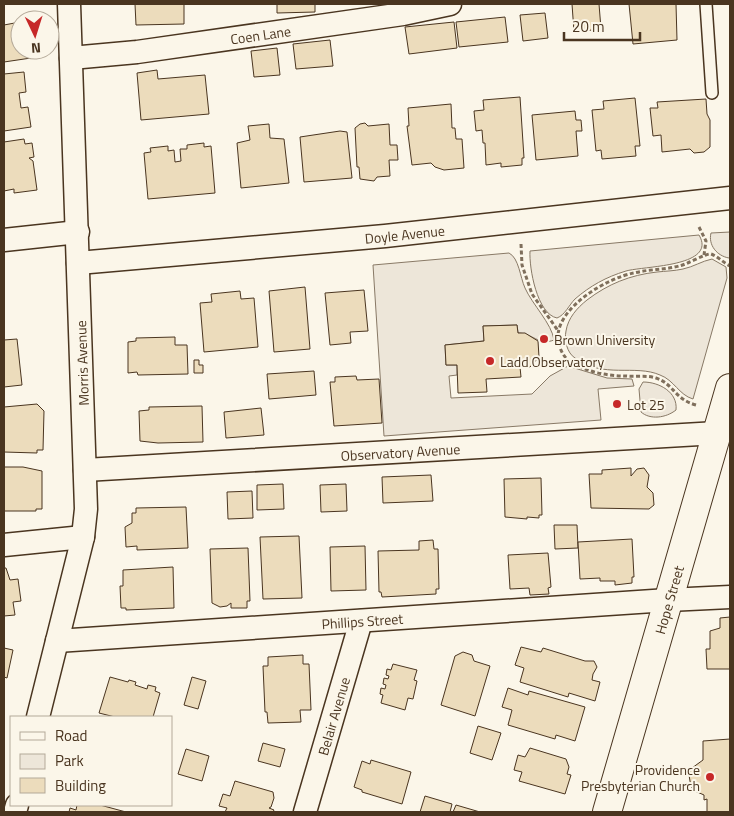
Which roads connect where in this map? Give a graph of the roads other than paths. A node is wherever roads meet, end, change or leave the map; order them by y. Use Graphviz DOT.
graph roads {
  1 [pos="69,4"];
  2 [pos="450,4"];
  3 [pos="706,4"];
  4 [pos="71,58"];
  5 [pos="712,94"];
  6 [pos="730,198"];
  7 [pos="78,232"];
  8 [pos="4,240"];
  9 [pos="78,263"];
  10 [pos="730,388"];
  11 [pos="717,432"];
  12 [pos="85,470"];
  13 [pos="83,537"];
  14 [pos="4,544"];
  15 [pos="730,597"];
  16 [pos="668,600"];
  17 [pos="361,621"];
  18 [pos="57,641"];
  19 [pos="38,716"];
  20 [pos="305,812"];
  21 [pos="607,812"];
  1 -- 4 [label="street, Morris Avenue"];
  2 -- 4 [label="street, Coen Lane"];
  3 -- 5 [label="lane"];
  4 -- 7 [label="street, Morris Avenue"];
  6 -- 9 [label="street, Doyle Avenue"];
  7 -- 8 [label="street"];
  7 -- 9 [label="street, Morris Avenue"];
  9 -- 12 [label="street, Morris Avenue"];
  10 -- 11 [label="main road, Hope Street"];
  11 -- 12 [label="street, Observatory Avenue"];
  11 -- 16 [label="main road, Hope Street"];
  12 -- 13 [label="street, Morris Avenue"];
  13 -- 14 [label="street"];
  13 -- 18 [label="street, Morris Avenue"];
  15 -- 16 [label="street, Phillips Street"];
  16 -- 17 [label="street, Phillips Street"];
  16 -- 21 [label="main road, Hope Street"];
  17 -- 18 [label="street, Phillips Street"];
  17 -- 20 [label="street, Belair Avenue"];
  18 -- 19 [label="street, Morris Avenue"];
}
